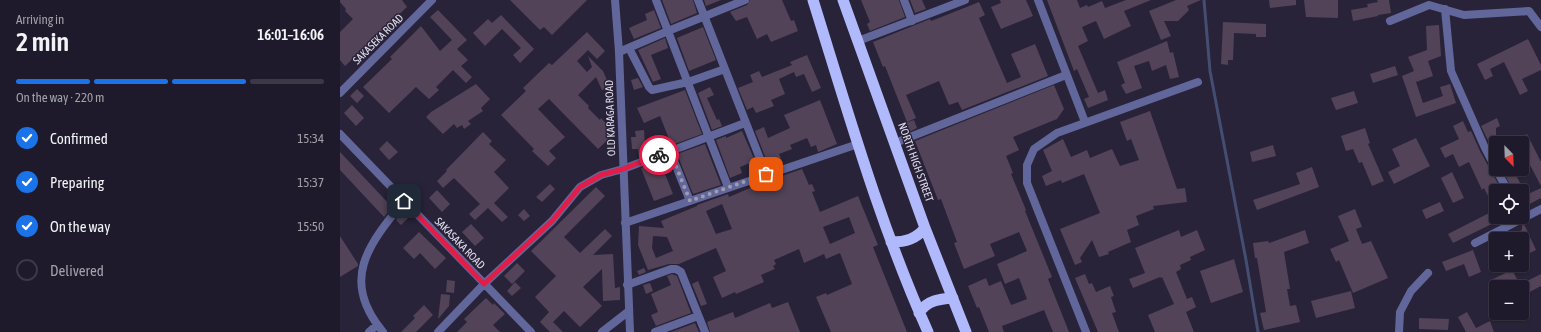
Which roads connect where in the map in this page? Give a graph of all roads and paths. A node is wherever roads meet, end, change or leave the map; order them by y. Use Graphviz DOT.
graph roads {
  1 [pos="432,0"];
  2 [pos="615,0"];
  3 [pos="656,0"];
  4 [pos="698,0"];
  5 [pos="745,0"];
  6 [pos="813,0"];
  7 [pos="843,0"];
  8 [pos="904,0"];
  9 [pos="965,0"];
  10 [pos="1038,0"];
  11 [pos="1445,9"];
  12 [pos="704,16"];
  13 [pos="912,21"];
  14 [pos="1390,21"];
  15 [pos="1541,27"];
  16 [pos="668,31"];
  17 [pos="858,41"];
  18 [pos="629,48"];
  19 [pos="619,52"];
  20 [pos="725,69"];
  21 [pos="1066,75"];
  22 [pos="688,82"];
  23 [pos="1198,82"];
  24 [pos="340,93"];
  25 [pos="1086,122"];
  26 [pos="745,123"];
  27 [pos="340,134"];
  28 [pos="709,137"];
  29 [pos="895,143"];
  30 [pos="858,144"];
  31 [pos="670,151"];
  32 [pos="1489,156"];
  33 [pos="623,169"];
  34 [pos="766,174"];
  35 [pos="728,187"];
  36 [pos="404,201"];
  37 [pos="690,201"];
  38 [pos="1541,209"];
  39 [pos="1529,215"];
  40 [pos="624,223"];
  41 [pos="1511,224"];
  42 [pos="925,228"];
  43 [pos="891,242"];
  44 [pos="1475,243"];
  45 [pos="1428,273"];
  46 [pos="484,284"];
  47 [pos="627,285"];
  48 [pos="953,298"];
  49 [pos="629,311"];
  50 [pos="919,313"];
  51 [pos="698,316"];
  52 [pos="377,325"];
  53 [pos="370,332"];
  54 [pos="383,332"];
  55 [pos="438,332"];
  56 [pos="531,332"];
  57 [pos="602,332"];
  58 [pos="630,332"];
  59 [pos="655,332"];
  60 [pos="704,332"];
  61 [pos="928,332"];
  62 [pos="966,332"];
  63 [pos="1086,332"];
  64 [pos="1399,332"];
  1 -- 24 [label="street, SAKASEKA ROAD"];
  2 -- 19 [label="street, OLD KARAGA ROAD"];
  3 -- 16 [label="street"];
  4 -- 12 [label="street"];
  5 -- 12 [label="street"];
  6 -- 30 [label="highway"];
  7 -- 17 [label="highway, NORTH HIGH STREET"];
  8 -- 13 [label="street"];
  9 -- 13 [label="street"];
  10 -- 21 [label="street"];
  11 -- 14 [label="street"];
  11 -- 15 [label="street"];
  11 -- 32 [label="street"];
  12 -- 16 [label="street"];
  12 -- 20 [label="street"];
  13 -- 17 [label="street"];
  16 -- 18 [label="street"];
  16 -- 22 [label="street"];
  17 -- 29 [label="highway, NORTH HIGH STREET"];
  18 -- 19 [label="street"];
  18 -- 22 [label="street"];
  19 -- 33 [label="street, OLD KARAGA ROAD"];
  20 -- 22 [label="street"];
  20 -- 26 [label="street"];
  21 -- 25 [label="street"];
  21 -- 29 [label="street"];
  22 -- 28 [label="street"];
  23 -- 25 [label="street"];
  25 -- 63 [label="street"];
  26 -- 28 [label="street"];
  26 -- 34 [label="street"];
  27 -- 36 [label="street, SAKASAKA ROAD"];
  28 -- 31 [label="street"];
  28 -- 35 [label="street"];
  29 -- 42 [label="highway, NORTH HIGH STREET"];
  30 -- 34 [label="street"];
  30 -- 43 [label="highway"];
  31 -- 33 [label="street"];
  31 -- 37 [label="street"];
  33 -- 40 [label="street, OLD KARAGA ROAD"];
  33 -- 46 [label="street"];
  34 -- 35 [label="street"];
  35 -- 37 [label="street"];
  36 -- 46 [label="street, SAKASAKA ROAD"];
  36 -- 52 [label="street"];
  37 -- 40 [label="street"];
  38 -- 39 [label="street"];
  40 -- 47 [label="street, OLD KARAGA ROAD"];
  41 -- 44 [label="street"];
  42 -- 43 [label="highway"];
  42 -- 48 [label="highway, NORTH HIGH STREET"];
  43 -- 50 [label="highway"];
  45 -- 64 [label="street"];
  46 -- 55 [label="street"];
  46 -- 56 [label="street, SAKASAKA ROAD"];
  47 -- 49 [label="street, OLD KARAGA ROAD"];
  47 -- 51 [label="street"];
  48 -- 50 [label="highway"];
  48 -- 62 [label="highway, NORTH HIGH STREET"];
  49 -- 57 [label="street"];
  49 -- 58 [label="street, OLD KARAGA ROAD"];
  50 -- 61 [label="highway"];
  51 -- 59 [label="street"];
  51 -- 60 [label="street"];
  52 -- 53 [label="street"];
  52 -- 54 [label="street"];
}
